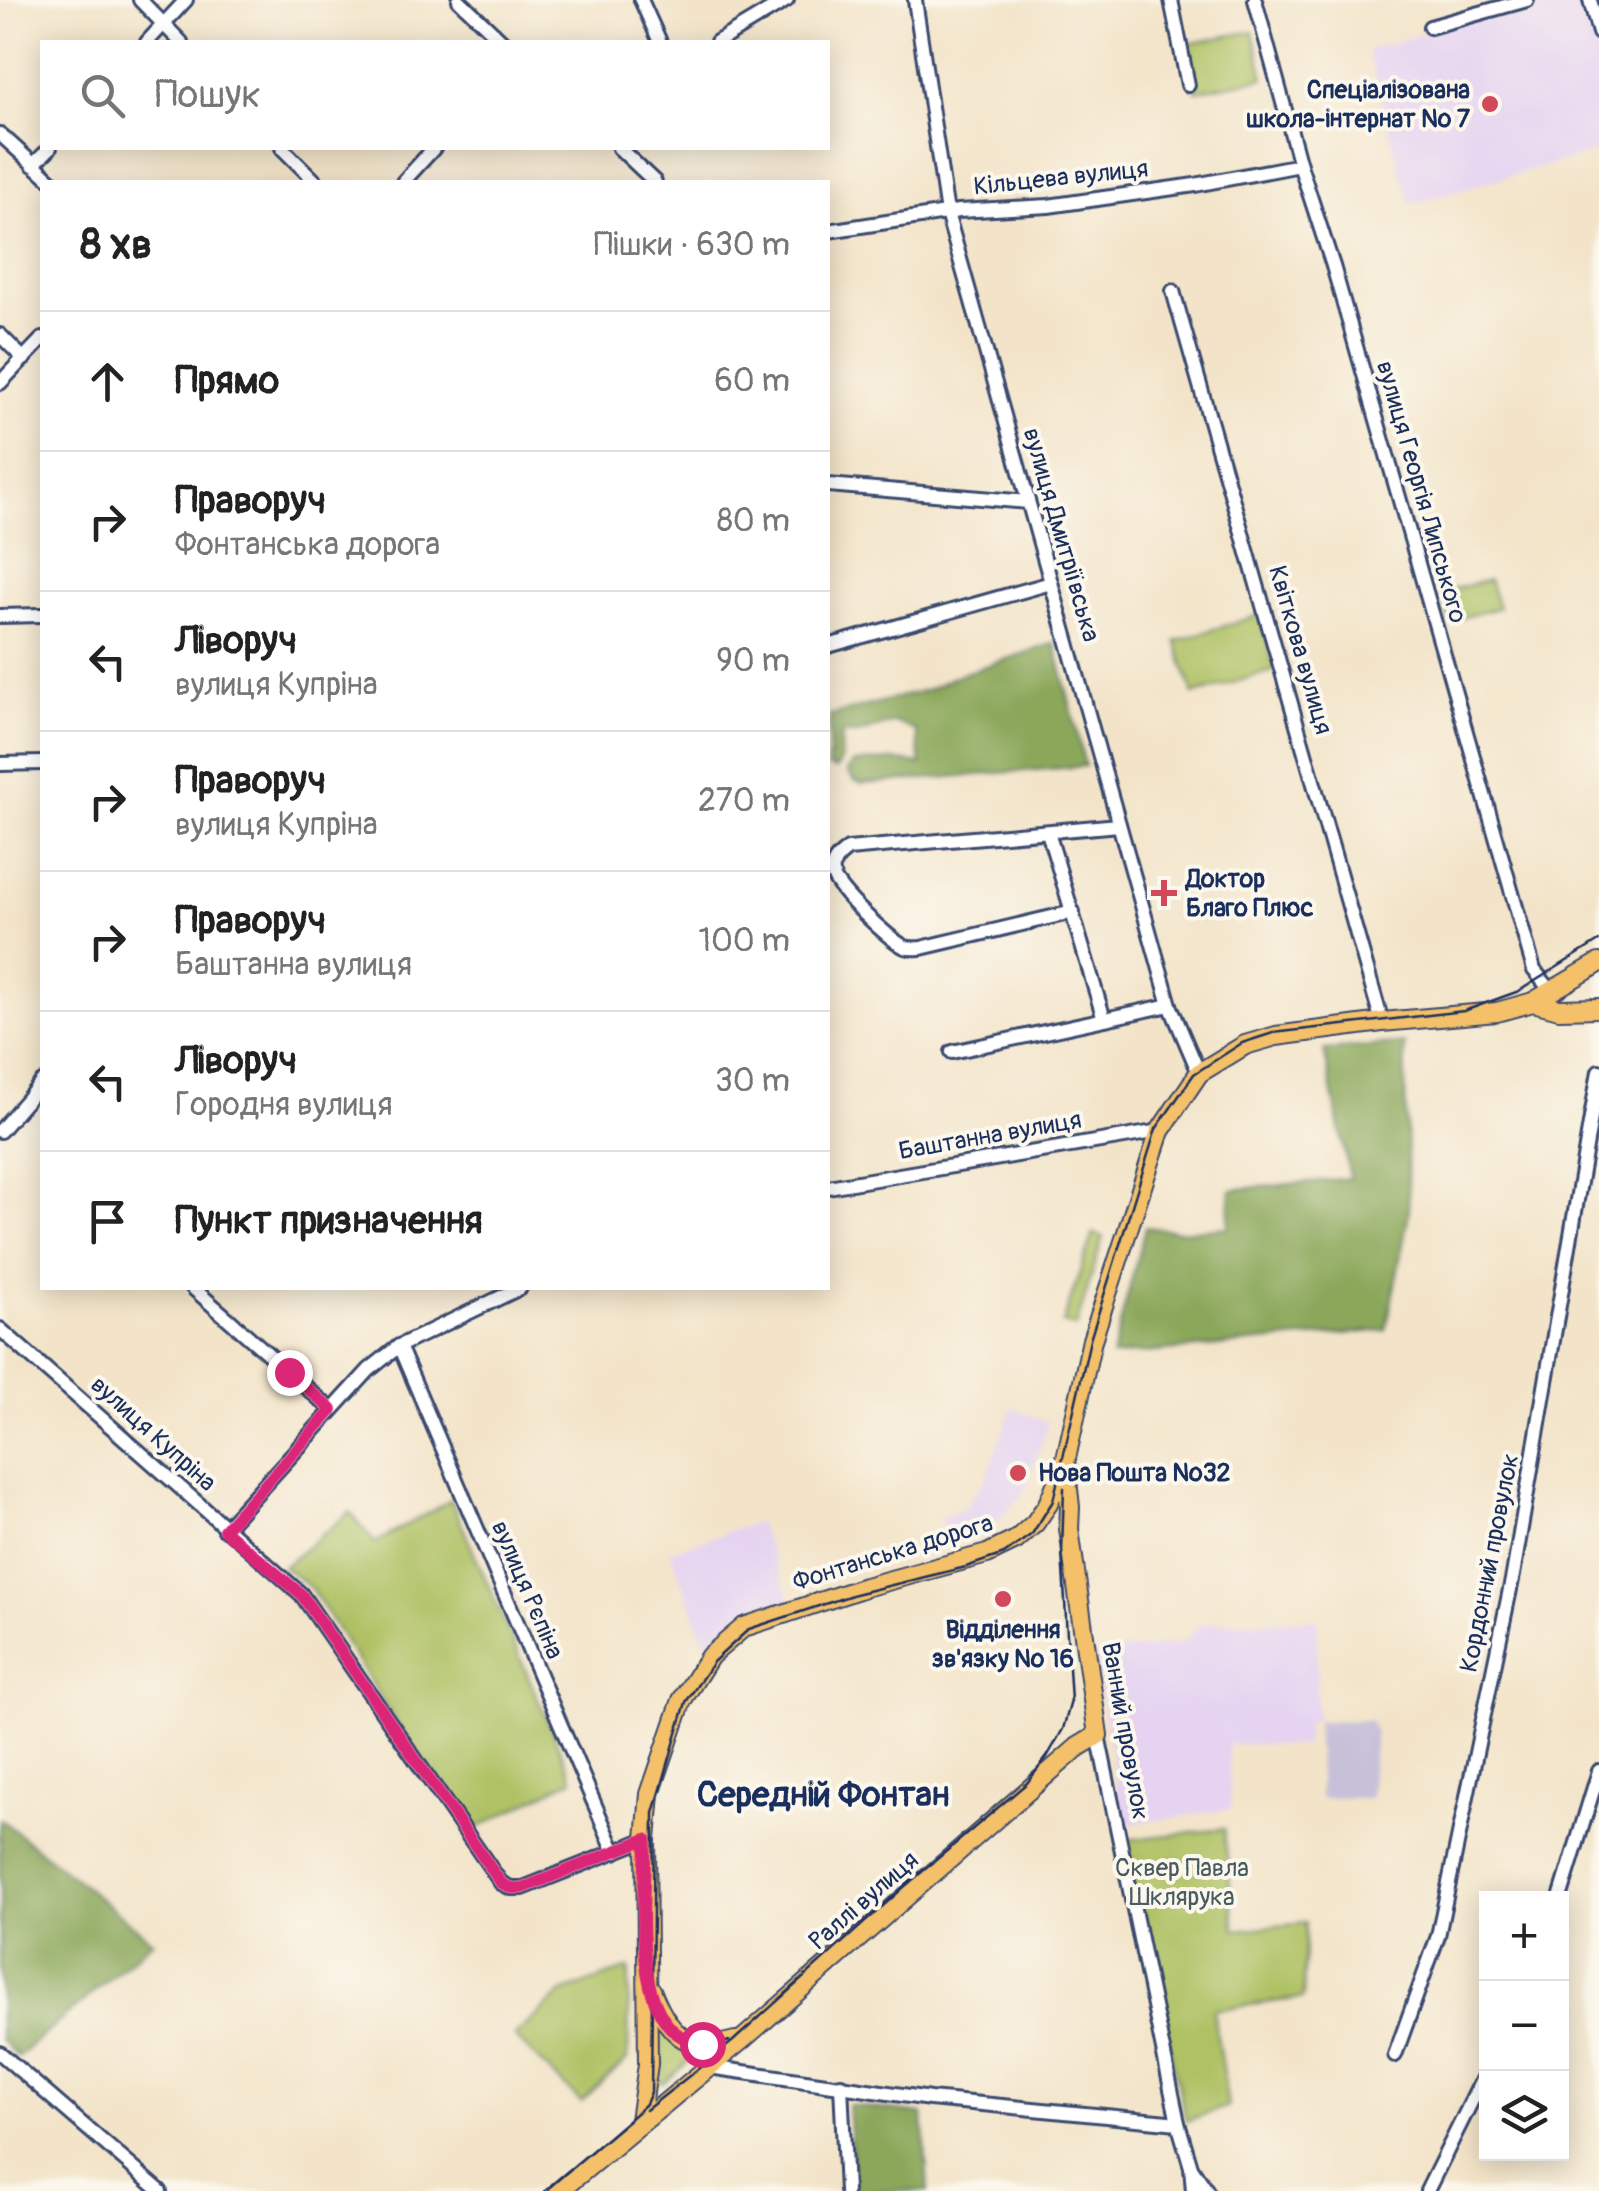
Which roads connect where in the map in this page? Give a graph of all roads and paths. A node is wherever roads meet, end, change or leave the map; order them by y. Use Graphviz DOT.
graph roads {
  1 [pos="140,0"];
  2 [pos="186,0"];
  3 [pos="459,0"];
  4 [pos="641,0"];
  5 [pos="787,0"];
  6 [pos="915,0"];
  7 [pos="1171,0"];
  8 [pos="1255,0"];
  9 [pos="1527,0"];
  10 [pos="1590,0"];
  11 [pos="771,4"];
  12 [pos="163,24"];
  13 [pos="1430,27"];
  14 [pos="1599,33"];
  15 [pos="149,40"];
  16 [pos="179,40"];
  17 [pos="501,40"];
  18 [pos="659,40"];
  19 [pos="721,40"];
  20 [pos="1188,85"];
  21 [pos="0,134"];
  22 [pos="48,150"];
  23 [pos="284,150"];
  24 [pos="432,150"];
  25 [pos="620,150"];
  26 [pos="33,164"];
  27 [pos="1300,165"];
  28 [pos="50,180"];
  29 [pos="314,180"];
  30 [pos="405,180"];
  31 [pos="654,180"];
  32 [pos="946,213"];
  33 [pos="830,231"];
  34 [pos="1173,291"];
  35 [pos="0,336"];
  36 [pos="40,341"];
  37 [pos="24,359"];
  38 [pos="0,383"];
  39 [pos="830,486"];
  40 [pos="1028,502"];
  41 [pos="1051,583"];
  42 [pos="40,615"];
  43 [pos="0,616"];
  44 [pos="830,645"];
  45 [pos="0,764"];
  46 [pos="40,764"];
  47 [pos="1119,825"];
  48 [pos="1048,832"];
  49 [pos="1072,912"];
  50 [pos="1599,962"];
  51 [pos="1559,995"];
  52 [pos="1170,1005"];
  53 [pos="1599,1008"];
  54 [pos="1104,1019"];
  55 [pos="1382,1022"];
  56 [pos="952,1052"];
  57 [pos="1599,1072"];
  58 [pos="1199,1073"];
  59 [pos="40,1084"];
  60 [pos="2,1124"];
  61 [pos="1160,1131"];
  62 [pos="830,1186"];
  63 [pos="196,1290"];
  64 [pos="516,1290"];
  65 [pos="0,1330"];
  66 [pos="398,1346"];
  67 [pos="332,1410"];
  68 [pos="1065,1462"];
  69 [pos="1040,1515"];
  70 [pos="1069,1529"];
  71 [pos="224,1530"];
  72 [pos="1098,1735"];
  73 [pos="1599,1772"];
  74 [pos="646,1839"];
  75 [pos="614,1852"];
  76 [pos="1562,1891"];
  77 [pos="645,1975"];
  78 [pos="744,2038"];
  79 [pos="0,2053"];
  80 [pos="1395,2055"];
  81 [pos="709,2067"];
  82 [pos="840,2086"];
  83 [pos="1479,2086"];
  84 [pos="640,2121"];
  85 [pos="1178,2123"];
  86 [pos="1191,2167"];
  87 [pos="160,2191"];
  88 [pos="559,2191"];
  89 [pos="846,2191"];
  90 [pos="1192,2191"];
  91 [pos="1207,2191"];
  92 [pos="1427,2191"];
  1 -- 12 [label="street"];
  2 -- 12 [label="street"];
  3 -- 17 [label="street"];
  4 -- 18 [label="street"];
  5 -- 11 [label="street"];
  6 -- 32 [label="street, вулиця Дмитріївська"];
  7 -- 20 [label="street"];
  8 -- 27 [label="street, вулиця Георгія Липського"];
  9 -- 13 [label="street"];
  10 -- 14 [label="street"];
  11 -- 19 [label="street"];
  12 -- 15 [label="street"];
  12 -- 16 [label="street"];
  21 -- 26 [label="street"];
  22 -- 26 [label="street"];
  23 -- 29 [label="street"];
  24 -- 30 [label="street"];
  25 -- 31 [label="street"];
  26 -- 28 [label="street"];
  27 -- 32 [label="street, Кільцева вулиця"];
  27 -- 51 [label="street, вулиця Георгія Липського"];
  32 -- 33 [label="street, Кільцева вулиця"];
  32 -- 40 [label="street, вулиця Дмитріївська"];
  34 -- 55 [label="street, Квіткова вулиця"];
  35 -- 37 [label="street"];
  36 -- 37 [label="street"];
  37 -- 38 [label="street"];
  39 -- 40 [label="street"];
  40 -- 41 [label="street, вулиця Дмитріївська"];
  41 -- 44 [label="street"];
  41 -- 47 [label="street, вулиця Дмитріївська"];
  42 -- 43 [label="street"];
  45 -- 46 [label="street"];
  47 -- 48 [label="street"];
  47 -- 52 [label="street, вулиця Дмитріївська"];
  48 -- 49 [label="street"];
  48 -- 49 [label="street"];
  49 -- 54 [label="street"];
  50 -- 51 [label="main road"];
  51 -- 53 [label="main road, Фонтанська дорога"];
  51 -- 55 [label="main road, Фонтанська дорога"];
  52 -- 54 [label="street"];
  52 -- 58 [label="street, вулиця Дмитріївська"];
  54 -- 56 [label="street"];
  55 -- 58 [label="main road, Фонтанська дорога"];
  57 -- 80 [label="street, Кордонний провулок"];
  58 -- 61 [label="main road, Фонтанська дорога"];
  59 -- 60 [label="street"];
  61 -- 62 [label="street, Баштанна вулиця"];
  61 -- 68 [label="main road, Фонтанська дорога"];
  63 -- 67 [label="street"];
  64 -- 66 [label="street"];
  65 -- 71 [label="street, вулиця Купріна"];
  66 -- 67 [label="street"];
  66 -- 75 [label="street, вулиця Рєпіна"];
  67 -- 71 [label="street"];
  68 -- 69 [label="main road, Фонтанська дорога"];
  68 -- 70 [label="main road, Ванний провулок"];
  69 -- 70 [label="main road"];
  69 -- 74 [label="main road, Фонтанська дорога"];
  70 -- 72 [label="main road, Ванний провулок"];
  71 -- 75 [label="street, вулиця Купріна"];
  72 -- 78 [label="main road, Раллі вулиця"];
  72 -- 85 [label="street, Ванний провулок"];
  73 -- 76 [label="street"];
  74 -- 75 [label="street, вулиця Купріна"];
  74 -- 77 [label="main road, Фонтанська дорога"];
  77 -- 78 [label="main road"];
  77 -- 84 [label="main road, Фонтанська дорога"];
  78 -- 81 [label="main road, Раллі вулиця"];
  79 -- 87 [label="street"];
  81 -- 82 [label="street"];
  81 -- 84 [label="main road, Раллі вулиця"];
  82 -- 85 [label="street"];
  82 -- 89 [label="street"];
  83 -- 92 [label="street"];
  84 -- 88 [label="main road"];
  85 -- 86 [label="street, Ванний провулок"];
  86 -- 90 [label="street, Ванний провулок"];
  86 -- 91 [label="street, Ванний провулок"];
}
